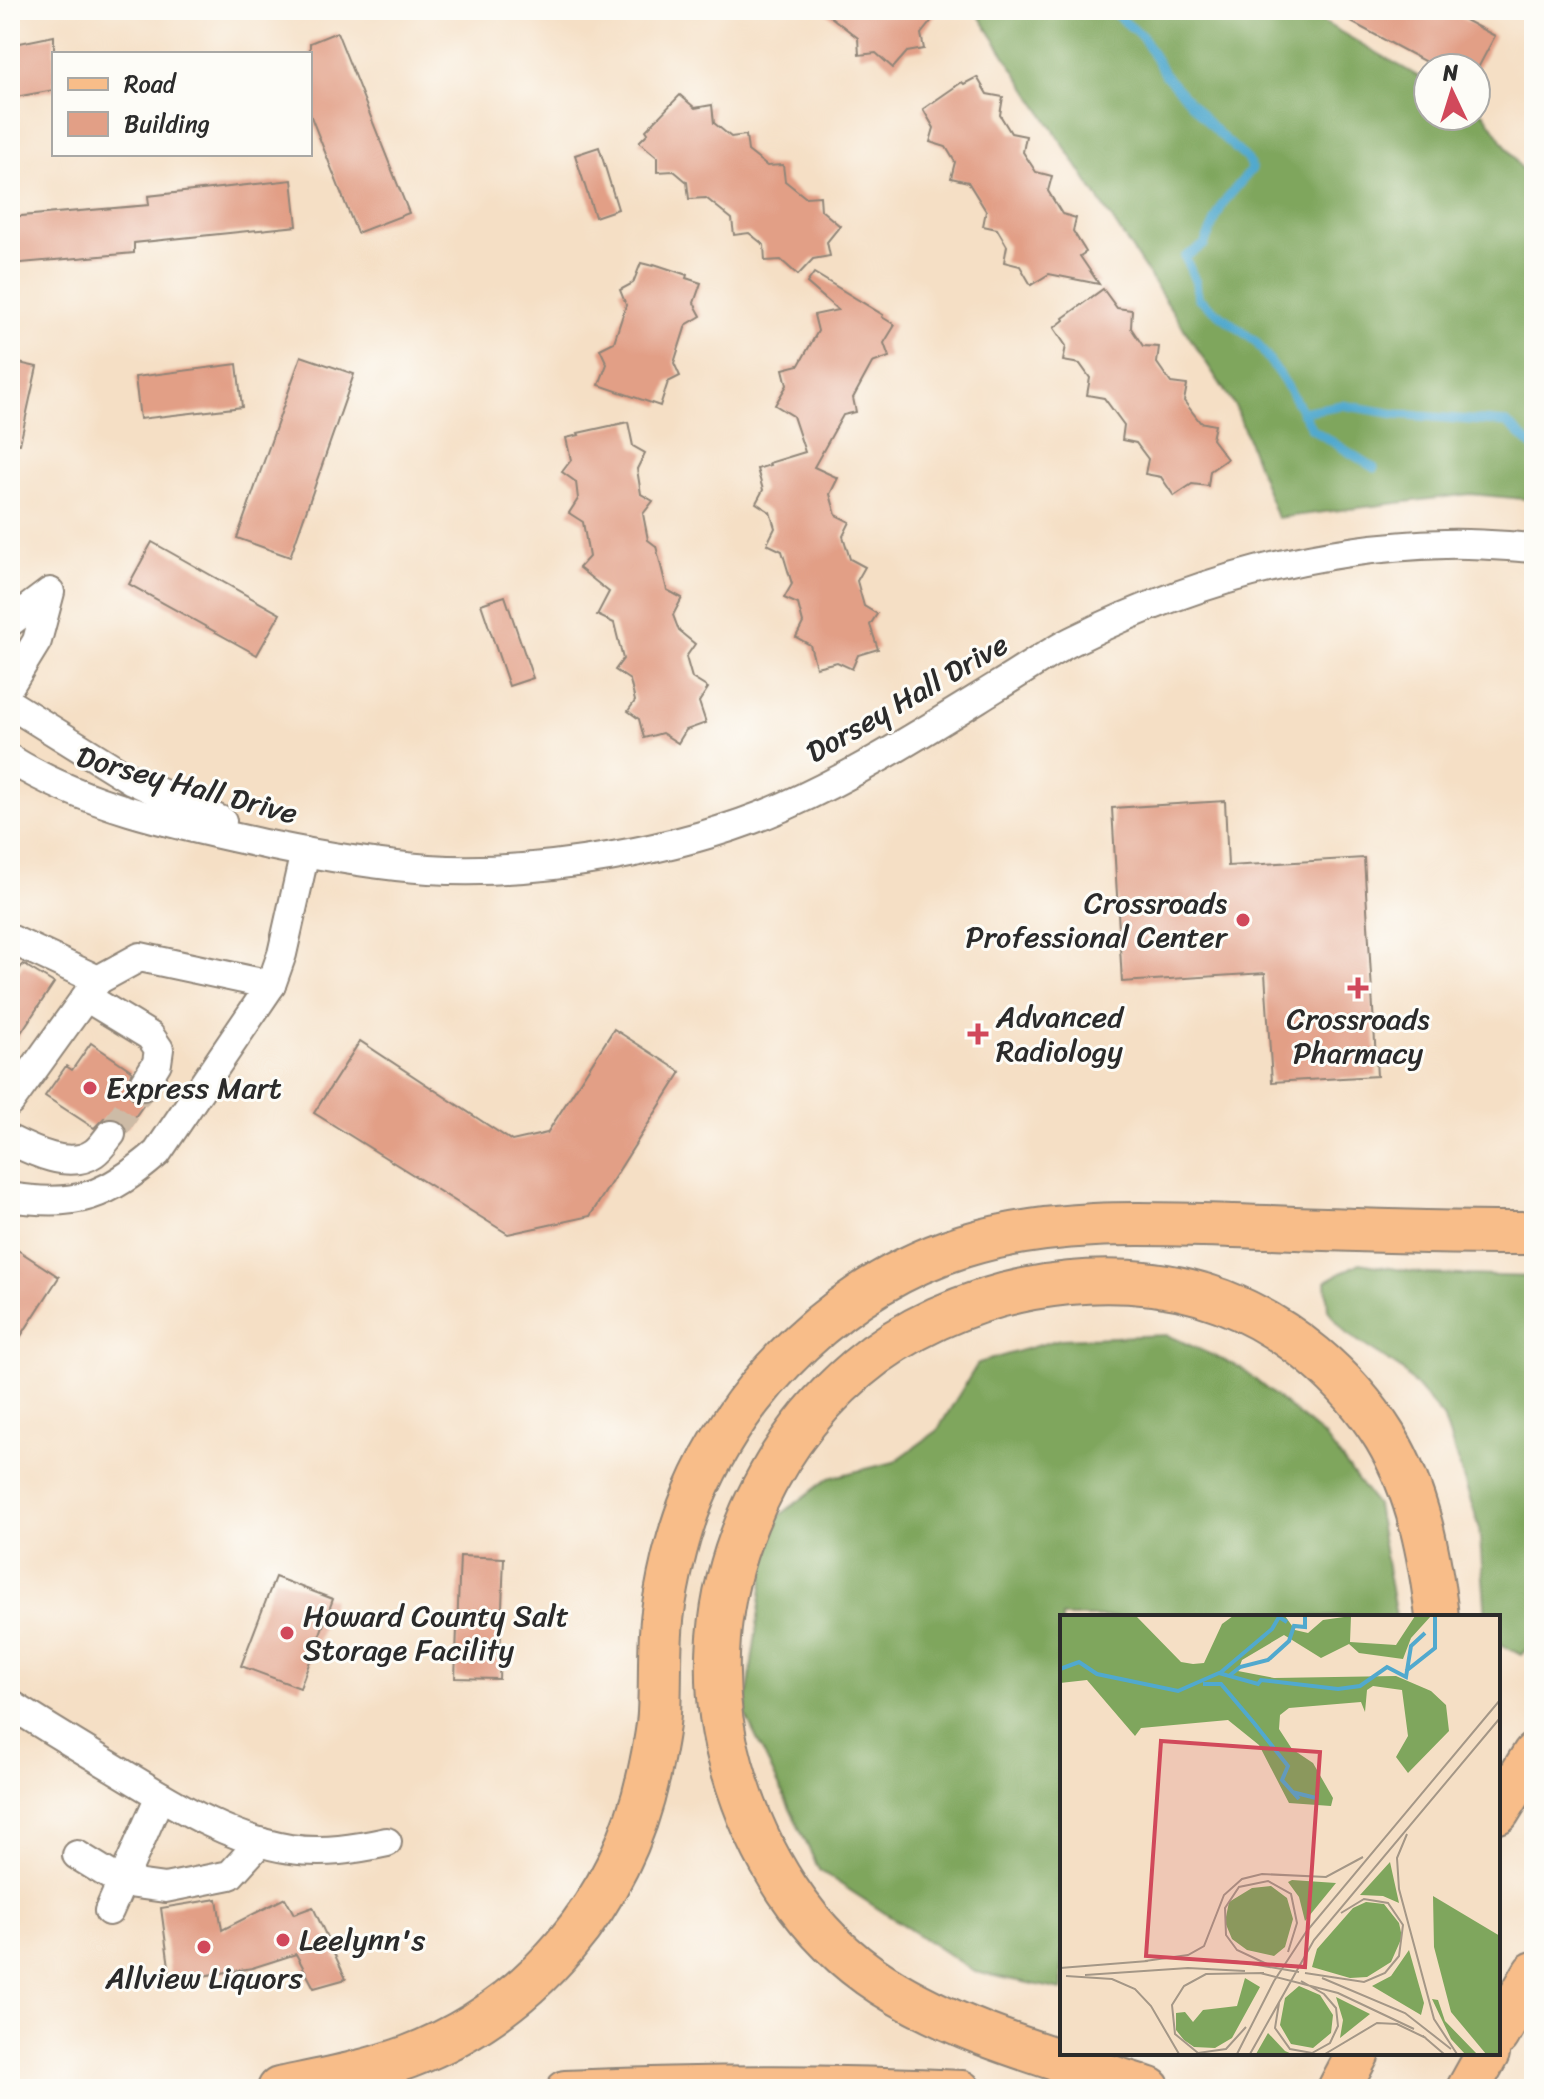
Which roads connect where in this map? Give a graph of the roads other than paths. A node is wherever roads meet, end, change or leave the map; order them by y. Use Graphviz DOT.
graph roads {
  1 [pos="1534,548"];
  2 [pos="10,622"];
  3 [pos="10,685"];
  4 [pos="10,704"];
  5 [pos="10,759"];
  6 [pos="305,852"];
  7 [pos="10,939"];
  8 [pos="271,985"];
  9 [pos="92,988"];
  10 [pos="143,1086"];
  11 [pos="10,1102"];
  12 [pos="111,1134"];
  13 [pos="10,1140"];
  14 [pos="10,1197"];
  15 [pos="1534,1233"];
  16 [pos="1437,1615"];
  17 [pos="10,1704"];
  18 [pos="1534,1754"];
  19 [pos="160,1796"];
  20 [pos="1500,1809"];
  21 [pos="260,1842"];
  22 [pos="387,1842"];
  23 [pos="77,1855"];
  24 [pos="121,1882"];
  25 [pos="109,1911"];
  26 [pos="1534,1973"];
  27 [pos="1500,2032"];
  28 [pos="1329,2055"];
  29 [pos="1357,2055"];
  30 [pos="1487,2055"];
  31 [pos="279,2089"];
  32 [pos="565,2089"];
  33 [pos="962,2089"];
  34 [pos="1149,2089"];
  35 [pos="1316,2089"];
  36 [pos="1339,2089"];
  37 [pos="1468,2089"];
  1 -- 6 [label="street, Dorsey Hall Drive"];
  2 -- 3 [label="street"];
  4 -- 6 [label="street, Dorsey Hall Drive"];
  5 -- 6 [label="street, Dorsey Hall Drive"];
  6 -- 8 [label="street"];
  7 -- 9 [label="street"];
  8 -- 9 [label="street"];
  8 -- 14 [label="street"];
  9 -- 10 [label="street"];
  9 -- 11 [label="street"];
  12 -- 13 [label="street"];
  15 -- 31 [label="highway"];
  16 -- 34 [label="highway"];
  17 -- 19 [label="street"];
  18 -- 20 [label="highway"];
  19 -- 21 [label="street"];
  19 -- 24 [label="street"];
  21 -- 22 [label="street"];
  21 -- 24 [label="street"];
  23 -- 24 [label="street"];
  24 -- 25 [label="street"];
  26 -- 27 [label="highway"];
  28 -- 35 [label="highway"];
  29 -- 36 [label="highway"];
  30 -- 37 [label="highway"];
  32 -- 33 [label="main road"];
}
